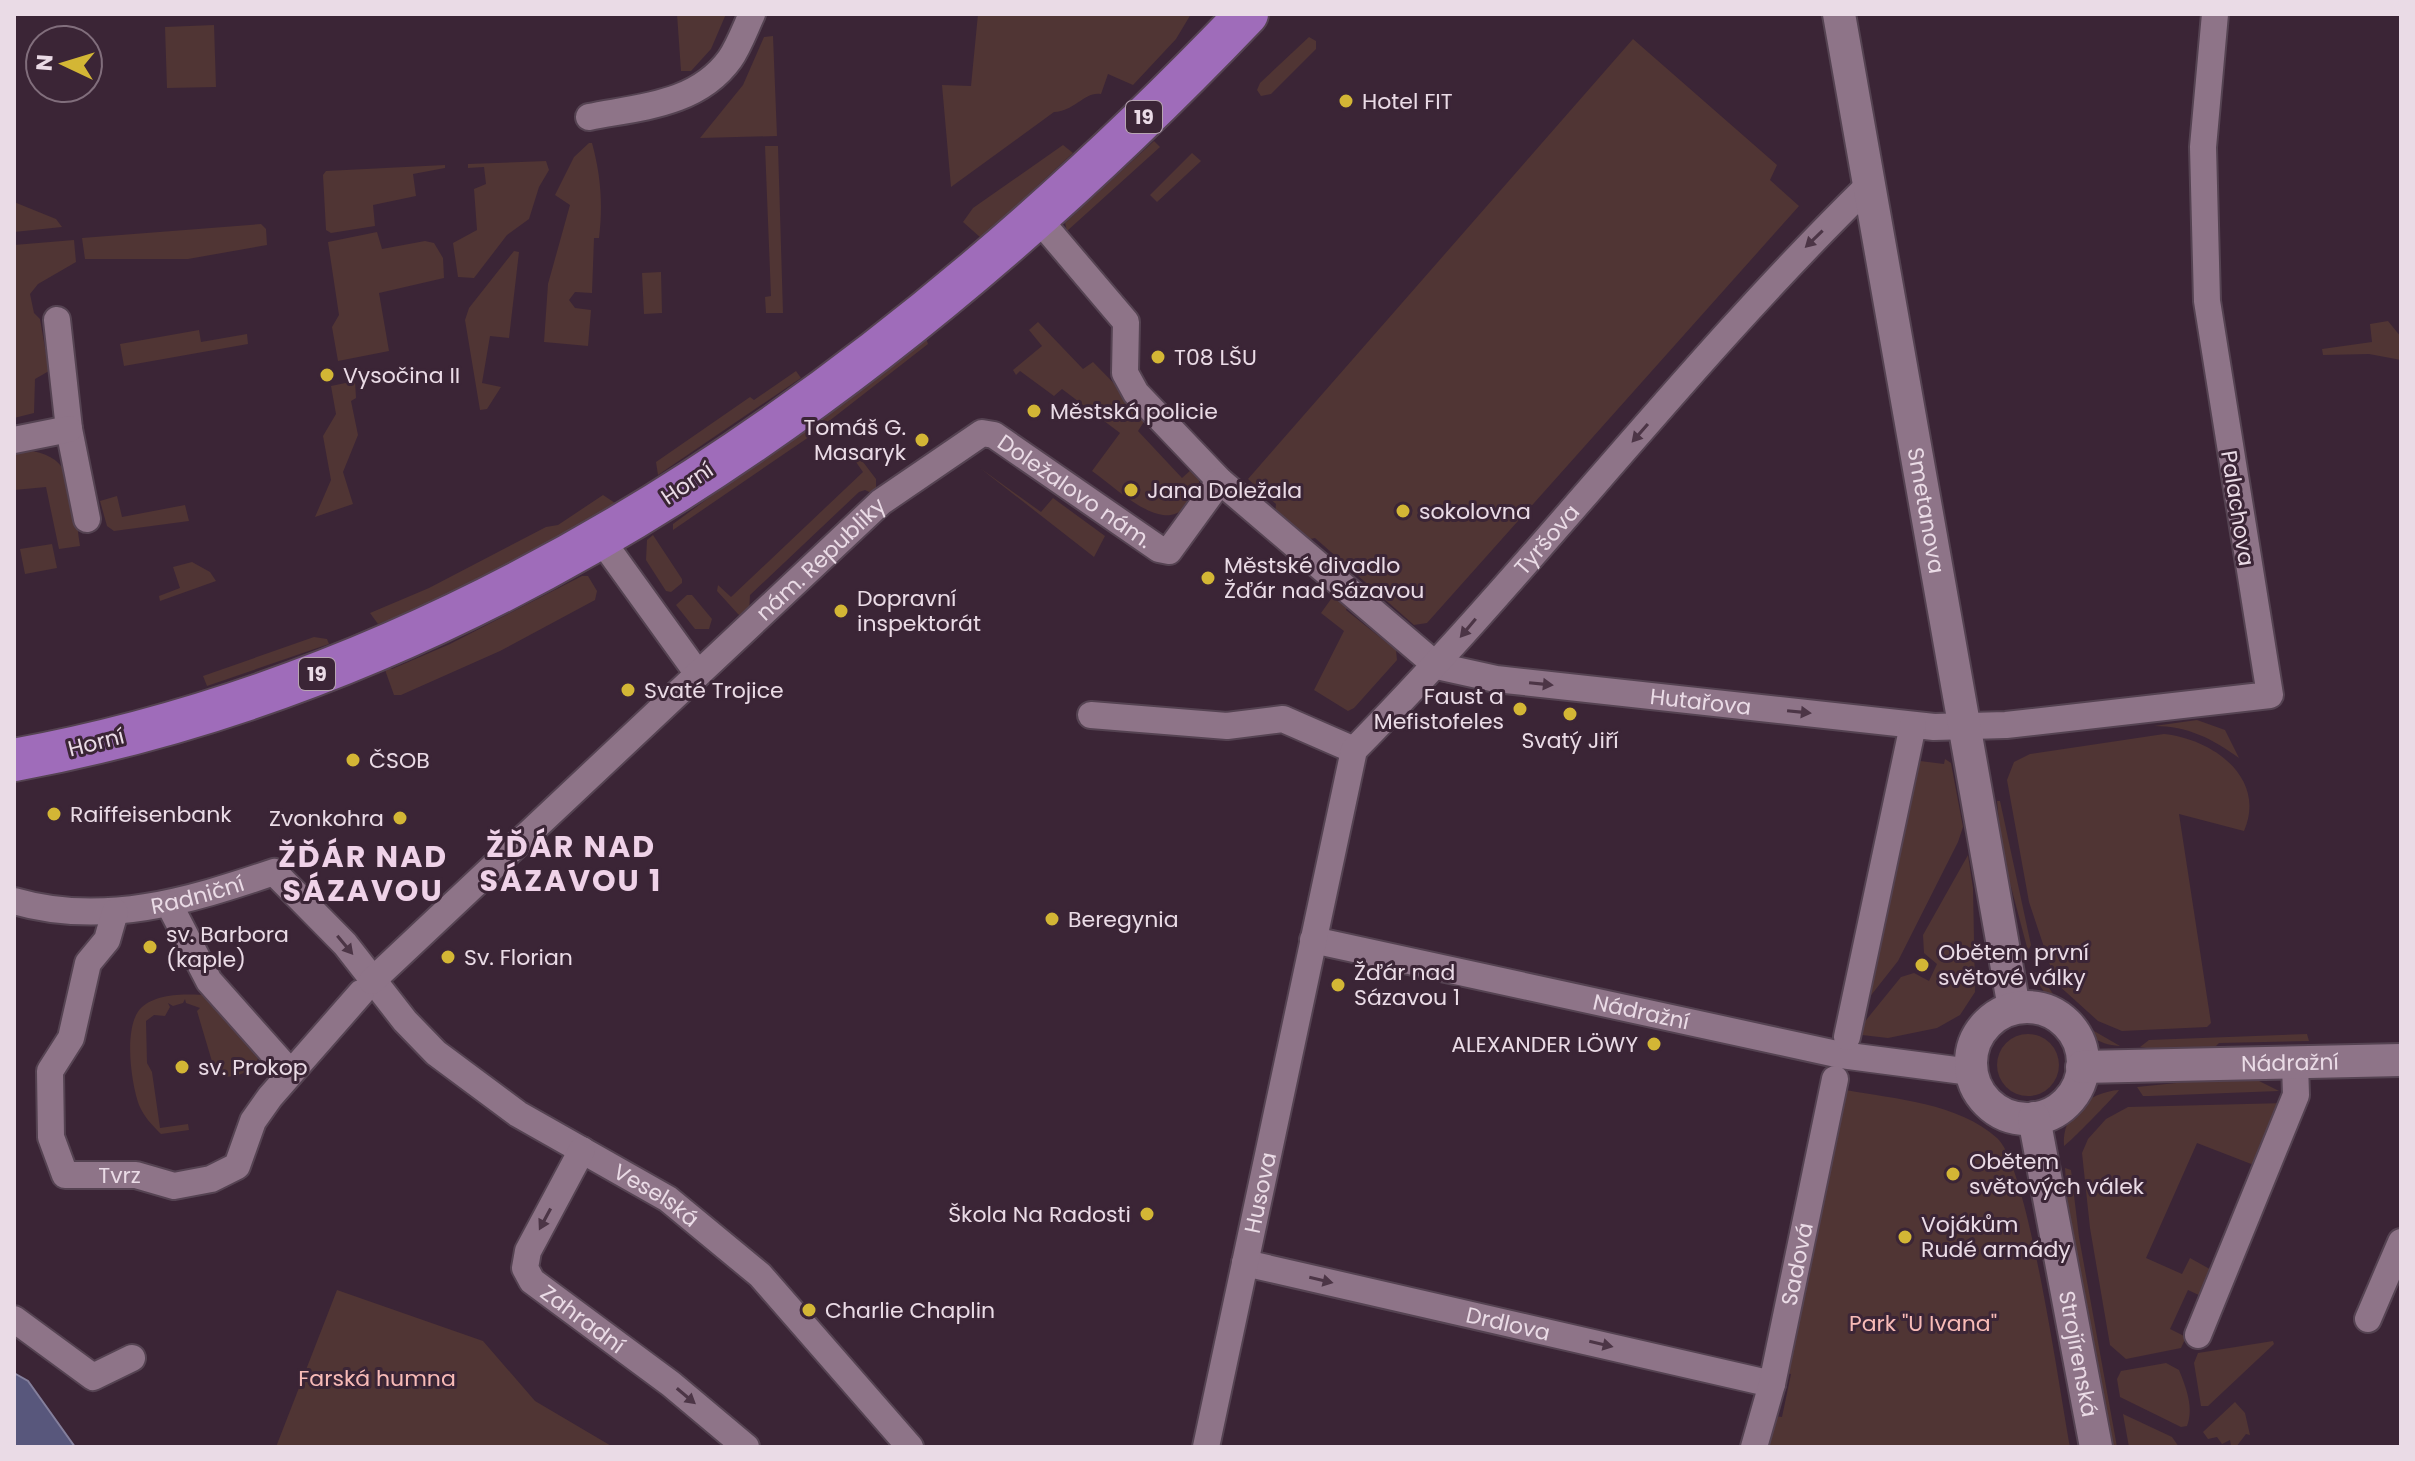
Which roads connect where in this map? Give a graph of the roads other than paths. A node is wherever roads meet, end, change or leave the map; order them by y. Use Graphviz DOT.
graph roads {
  1 [pos="752,14"];
  2 [pos="1247,14"];
  3 [pos="1839,14"];
  4 [pos="2215,14"];
  5 [pos="589,117"];
  6 [pos="1869,185"];
  7 [pos="1036,216"];
  8 [pos="57,320"];
  9 [pos="69,429"];
  10 [pos="14,440"];
  11 [pos="952,454"];
  12 [pos="1220,481"];
  13 [pos="87,519"];
  14 [pos="600,538"];
  15 [pos="1437,666"];
  16 [pos="698,674"];
  17 [pos="1091,715"];
  18 [pos="1913,725"];
  19 [pos="1964,726"];
  20 [pos="1354,750"];
  21 [pos="14,760"];
  22 [pos="14,901"];
  23 [pos="169,904"];
  24 [pos="115,912"];
  25 [pos="1313,940"];
  26 [pos="366,987"];
  27 [pos="2014,1008"];
  28 [pos="1847,1037"];
  29 [pos="2401,1060"];
  30 [pos="2295,1064"];
  31 [pos="2082,1067"];
  32 [pos="289,1071"];
  33 [pos="1971,1072"];
  34 [pos="1835,1079"];
  35 [pos="2034,1118"];
  36 [pos="582,1150"];
  37 [pos="2401,1242"];
  38 [pos="1245,1263"];
  39 [pos="14,1319"];
  40 [pos="2368,1319"];
  41 [pos="2198,1335"];
  42 [pos="132,1358"];
  43 [pos="1772,1384"];
  44 [pos="746,1447"];
  45 [pos="910,1447"];
  46 [pos="1206,1447"];
  47 [pos="1754,1447"];
  48 [pos="2096,1447"];
  1 -- 5 [label="street"];
  2 -- 7 [label="main road, Horní / 19"];
  3 -- 6 [label="street, Smetanova"];
  4 -- 19 [label="street, Palachova"];
  6 -- 15 [label="street, Tyršova, one-way"];
  6 -- 19 [label="street, Smetanova"];
  7 -- 12 [label="street"];
  7 -- 14 [label="main road, Horní / 19"];
  8 -- 9 [label="street"];
  9 -- 10 [label="street"];
  9 -- 13 [label="street"];
  11 -- 12 [label="street, Doležalovo nám."];
  11 -- 16 [label="street, nám. Republiky"];
  12 -- 15 [label="street"];
  14 -- 16 [label="street"];
  14 -- 21 [label="main road, Horní / 19"];
  15 -- 18 [label="street, Hutařova, one-way"];
  15 -- 20 [label="street, Tyršova"];
  16 -- 26 [label="street, nám. Republiky"];
  17 -- 20 [label="street"];
  18 -- 19 [label="street, Hutařova"];
  18 -- 28 [label="street"];
  19 -- 27 [label="street, Smetanova"];
  20 -- 25 [label="street"];
  22 -- 24 [label="street, Radniční"];
  23 -- 24 [label="street, Radniční"];
  23 -- 26 [label="street, Radniční, one-way"];
  23 -- 32 [label="street"];
  24 -- 32 [label="street, Tvrz"];
  25 -- 33 [label="street, Nádražní"];
  25 -- 38 [label="street, Husova"];
  26 -- 32 [label="street, Tvrz"];
  26 -- 36 [label="street, Veselská"];
  27 -- 31 [label="street"];
  27 -- 33 [label="street"];
  29 -- 30 [label="street, Nádražní"];
  30 -- 31 [label="street, Nádražní"];
  30 -- 41 [label="street"];
  31 -- 35 [label="street"];
  33 -- 35 [label="street"];
  34 -- 43 [label="street, Sadová"];
  35 -- 48 [label="street, Strojírenská"];
  36 -- 44 [label="street, Zahradní, one-way"];
  36 -- 45 [label="street, Veselská"];
  37 -- 40 [label="street"];
  38 -- 43 [label="street, Drdlova, one-way"];
  38 -- 46 [label="street, Husova"];
  39 -- 42 [label="street"];
  43 -- 47 [label="street, Sadová"];
}
